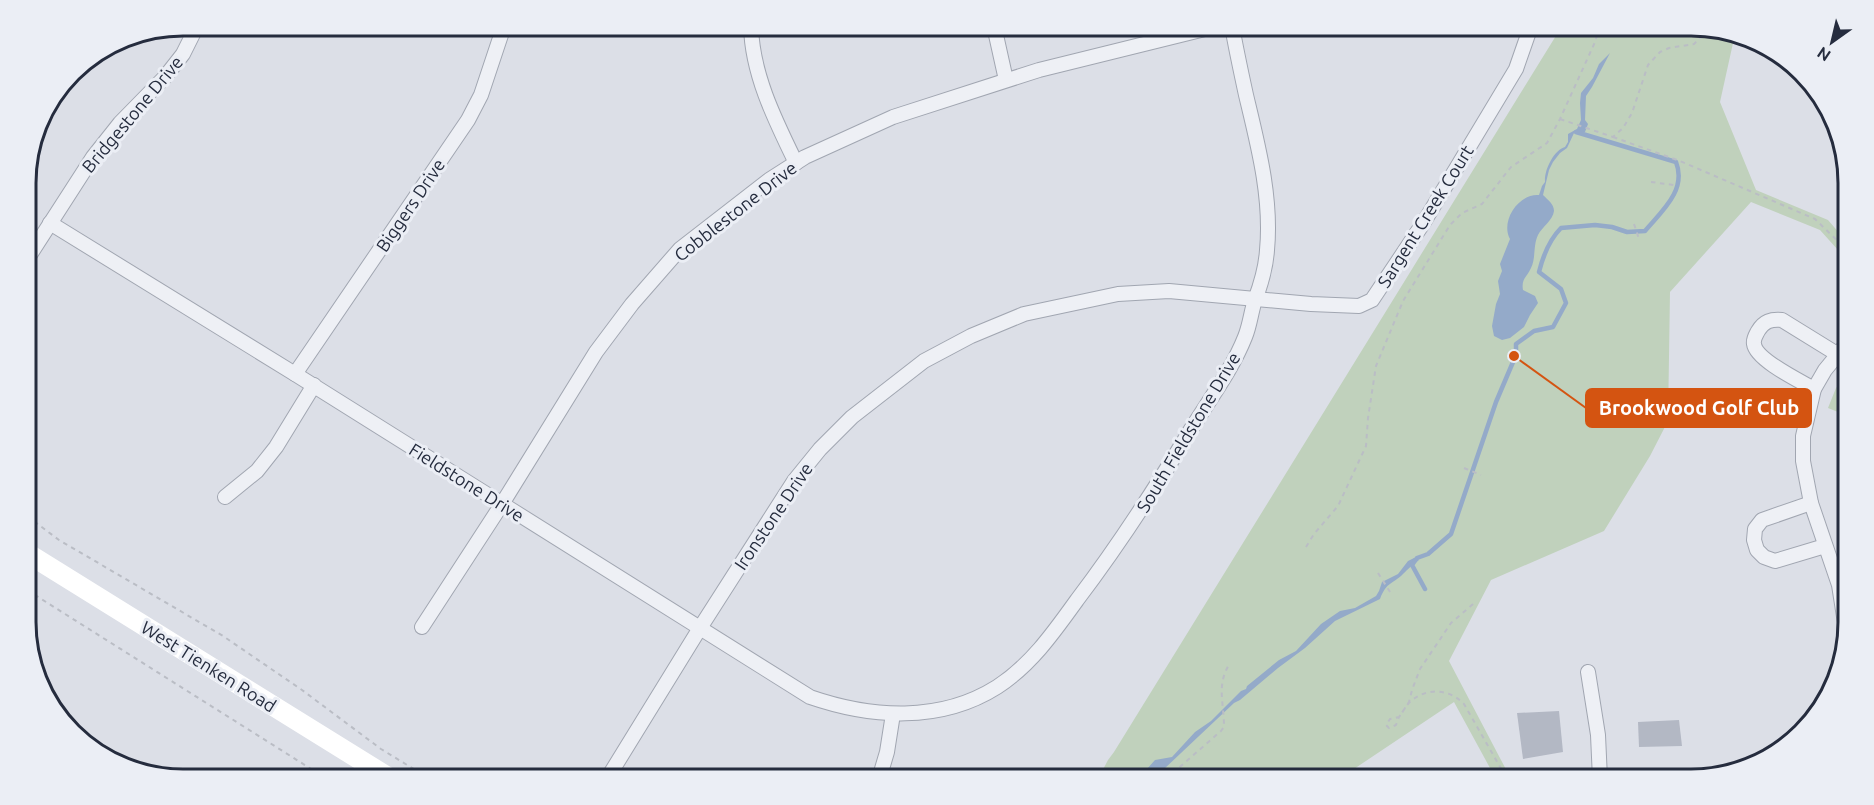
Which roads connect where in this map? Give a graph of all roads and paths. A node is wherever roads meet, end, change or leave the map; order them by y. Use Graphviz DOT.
graph roads {
  1 [pos="192,36"];
  2 [pos="501,36"];
  3 [pos="753,36"];
  4 [pos="996,36"];
  5 [pos="1177,36"];
  6 [pos="1234,36"];
  7 [pos="1528,36"];
  8 [pos="1597,36"];
  9 [pos="1702,37"];
  10 [pos="1006,80"];
  11 [pos="1560,119"];
  12 [pos="1613,137"];
  13 [pos="796,163"];
  14 [pos="1651,182"];
  15 [pos="1674,185"];
  16 [pos="50,223"];
  17 [pos="1634,224"];
  18 [pos="1639,239"];
  19 [pos="1838,241"];
  20 [pos="36,245"];
  21 [pos="1255,299"];
  22 [pos="1837,354"];
  23 [pos="295,374"];
  24 [pos="314,385"];
  25 [pos="1814,388"];
  26 [pos="1464,468"];
  27 [pos="1480,475"];
  28 [pos="225,497"];
  29 [pos="1812,503"];
  30 [pos="502,504"];
  31 [pos="36,523"];
  32 [pos="1825,546"];
  33 [pos="1306,548"];
  34 [pos="36,559"];
  35 [pos="1378,573"];
  36 [pos="1838,582"];
  37 [pos="1392,595"];
  38 [pos="36,596"];
  39 [pos="1473,604"];
  40 [pos="422,627"];
  41 [pos="700,628"];
  42 [pos="1230,663"];
  43 [pos="1588,672"];
  44 [pos="893,714"];
  45 [pos="311,769"];
  46 [pos="375,769"];
  47 [pos="414,769"];
  48 [pos="613,769"];
  49 [pos="882,769"];
  50 [pos="1177,769"];
  51 [pos="1500,769"];
  52 [pos="1600,769"];
  1 -- 16 [label="street, Bridgestone Drive"];
  2 -- 23 [label="street, Biggers Drive"];
  3 -- 13 [label="street"];
  4 -- 10 [label="street"];
  5 -- 10 [label="street, Cobblestone Drive"];
  6 -- 21 [label="street, South Fieldstone Drive"];
  7 -- 21 [label="street, Sargent Creek Court"];
  8 -- 11 [label="path"];
  9 -- 12 [label="path"];
  10 -- 13 [label="street, Cobblestone Drive"];
  11 -- 12 [label="path"];
  11 -- 33 [label="path"];
  12 -- 19 [label="path"];
  13 -- 30 [label="street, Cobblestone Drive"];
  14 -- 15 [label="path"];
  16 -- 20 [label="street, Bridgestone Drive"];
  16 -- 23 [label="street, Fieldstone Drive"];
  17 -- 18 [label="path"];
  21 -- 41 [label="street, Ironstone Drive"];
  21 -- 44 [label="street, South Fieldstone Drive"];
  22 -- 25 [label="street"];
  22 -- 25 [label="street"];
  23 -- 24 [label="street, Fieldstone Drive"];
  24 -- 28 [label="street"];
  24 -- 30 [label="street, Fieldstone Drive"];
  25 -- 29 [label="street"];
  26 -- 27 [label="path"];
  29 -- 32 [label="street"];
  29 -- 32 [label="street"];
  30 -- 40 [label="street, Cobblestone Drive"];
  30 -- 41 [label="street, Fieldstone Drive"];
  31 -- 47 [label="path"];
  32 -- 36 [label="street"];
  34 -- 46 [label="street, West Tienken Road"];
  35 -- 37 [label="path"];
  38 -- 45 [label="path"];
  39 -- 51 [label="path"];
  41 -- 44 [label="street, Fieldstone Drive"];
  41 -- 48 [label="street, Ironstone Drive"];
  42 -- 50 [label="path"];
  43 -- 52 [label="street"];
  44 -- 49 [label="street"];
}
